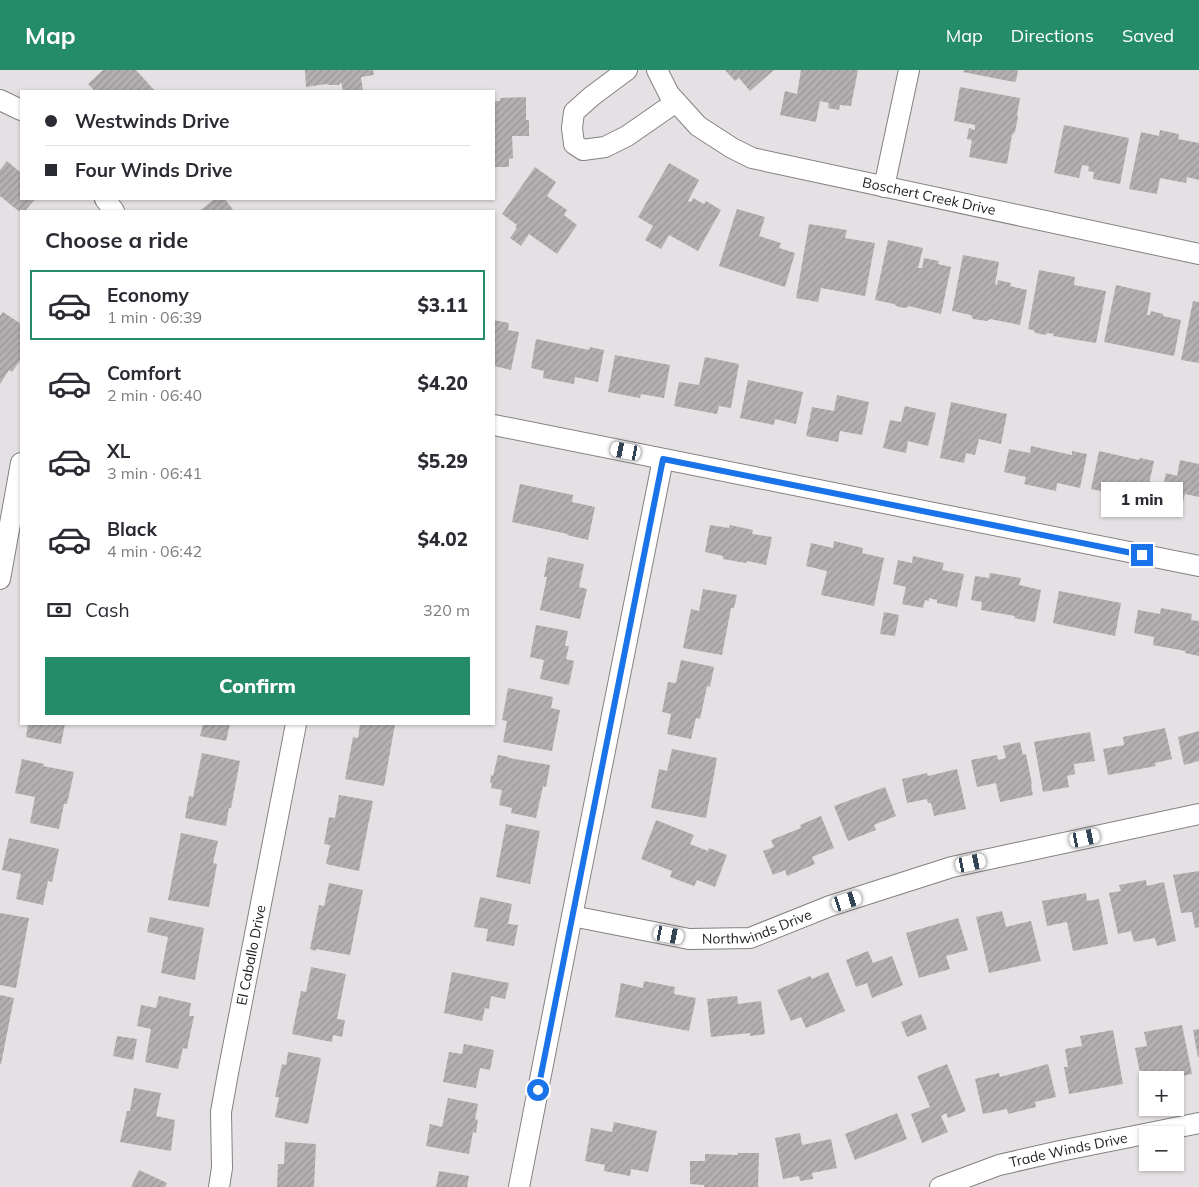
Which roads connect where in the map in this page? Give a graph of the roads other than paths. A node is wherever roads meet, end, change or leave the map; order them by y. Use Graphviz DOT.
graph roads {
  1 [pos="627,70"];
  2 [pos="657,70"];
  3 [pos="909,70"];
  4 [pos="0,100"];
  5 [pos="676,102"];
  6 [pos="20,110"];
  7 [pos="884,187"];
  8 [pos="1199,254"];
  9 [pos="495,426"];
  10 [pos="663,459"];
  11 [pos="20,469"];
  12 [pos="1199,566"];
  13 [pos="0,579"];
  14 [pos="296,725"];
  15 [pos="1199,814"];
  16 [pos="572,916"];
  17 [pos="1199,1123"];
  18 [pos="219,1187"];
  19 [pos="519,1187"];
  20 [pos="940,1187"];
  1 -- 5 [label="street"];
  2 -- 5 [label="street, Boschert Creek Drive"];
  3 -- 7 [label="street"];
  4 -- 6 [label="street"];
  5 -- 7 [label="street, Boschert Creek Drive"];
  7 -- 8 [label="street, Boschert Creek Drive"];
  9 -- 10 [label="street"];
  10 -- 12 [label="street"];
  10 -- 16 [label="street"];
  11 -- 13 [label="street"];
  14 -- 18 [label="street, El Caballo Drive"];
  15 -- 16 [label="street, Northwinds Drive"];
  16 -- 19 [label="street"];
  17 -- 20 [label="street, Trade Winds Drive"];
}
